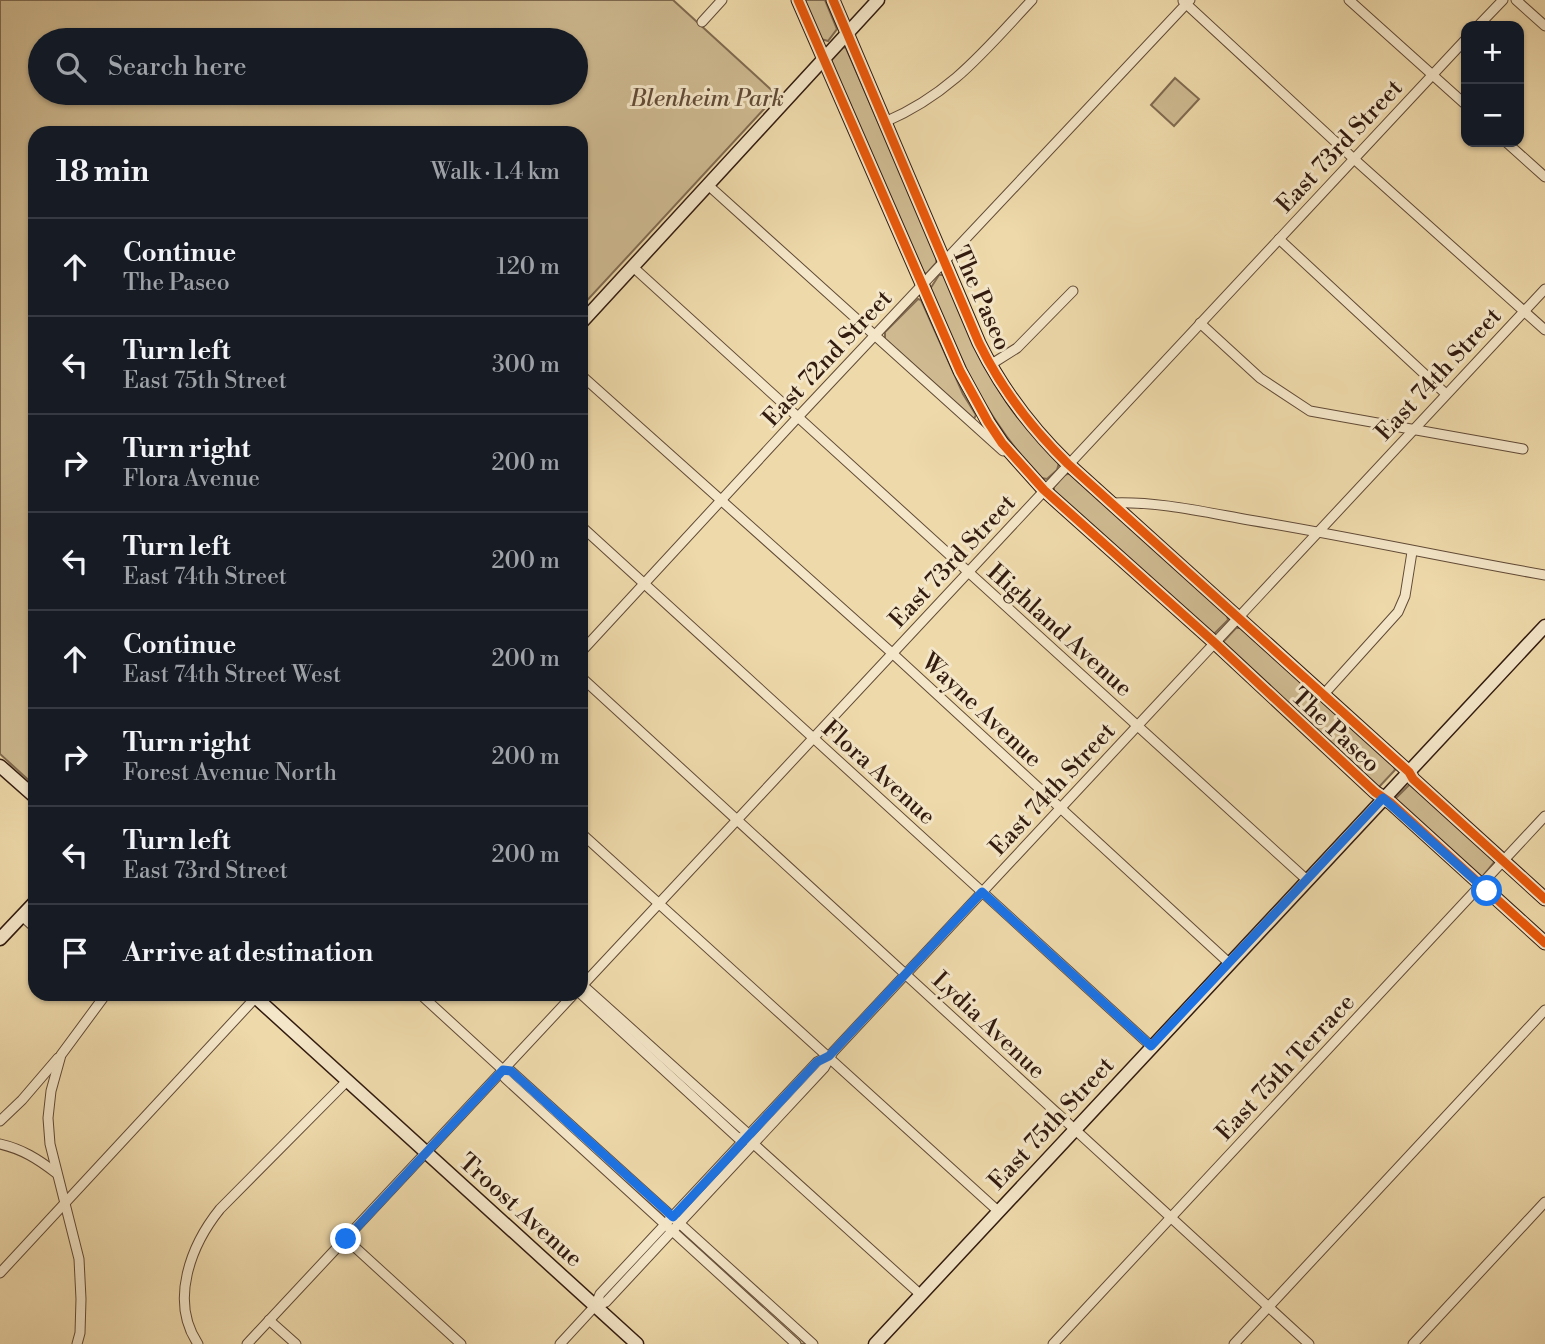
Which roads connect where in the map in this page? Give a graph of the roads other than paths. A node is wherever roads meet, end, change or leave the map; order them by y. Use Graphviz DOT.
graph roads {
  1 [pos="722,0"];
  2 [pos="798,0"];
  3 [pos="833,0"];
  4 [pos="878,0"];
  5 [pos="1032,0"];
  6 [pos="1349,0"];
  7 [pos="1503,0"];
  8 [pos="1517,0"];
  9 [pos="1186,1"];
  10 [pos="1483,21"];
  11 [pos="702,22"];
  12 [pos="1545,26"];
  13 [pos="847,34"];
  14 [pos="1461,43"];
  15 [pos="824,59"];
  16 [pos="1433,74"];
  17 [pos="1461,100"];
  18 [pos="886,122"];
  19 [pos="1512,147"];
  20 [pos="1354,159"];
  21 [pos="1545,177"];
  22 [pos="708,185"];
  23 [pos="1279,239"];
  24 [pos="945,262"];
  25 [pos="633,267"];
  26 [pos="922,285"];
  27 [pos="1545,289"];
  28 [pos="1073,291"];
  29 [pos="1524,311"];
  30 [pos="588,315"];
  31 [pos="1200,323"];
  32 [pos="1545,330"];
  33 [pos="875,336"];
  34 [pos="990,365"];
  35 [pos="588,381"];
  36 [pos="1446,394"];
  37 [pos="798,417"];
  38 [pos="1413,429"];
  39 [pos="1523,449"];
  40 [pos="1069,464"];
  41 [pos="1030,475"];
  42 [pos="1044,490"];
  43 [pos="721,500"];
  44 [pos="1111,503"];
  45 [pos="1318,531"];
  46 [pos="588,532"];
  47 [pos="1412,552"];
  48 [pos="968,572"];
  49 [pos="1545,575"];
  50 [pos="645,584"];
  51 [pos="1238,617"];
  52 [pos="1543,631"];
  53 [pos="1214,643"];
  54 [pos="588,645"];
  55 [pos="892,653"];
  56 [pos="588,683"];
  57 [pos="1324,694"];
  58 [pos="1138,726"];
  59 [pos="813,738"];
  60 [pos="1,768"];
  61 [pos="1409,772"];
  62 [pos="28,791"];
  63 [pos="1383,798"];
  64 [pos="1061,808"];
  65 [pos="1545,816"];
  66 [pos="737,819"];
  67 [pos="588,839"];
  68 [pos="1504,861"];
  69 [pos="1307,880"];
  70 [pos="1480,885"];
  71 [pos="982,892"];
  72 [pos="1545,899"];
  73 [pos="659,903"];
  74 [pos="28,910"];
  75 [pos="22,916"];
  76 [pos="28,922"];
  77 [pos="0,939"];
  78 [pos="1545,943"];
  79 [pos="1229,963"];
  80 [pos="905,975"];
  81 [pos="588,979"];
  82 [pos="588,990"];
  83 [pos="588,1000"];
  84 [pos="101,1001"];
  85 [pos="251,1001"];
  86 [pos="262,1001"];
  87 [pos="428,1001"];
  88 [pos="567,1001"];
  89 [pos="1545,1010"];
  90 [pos="1151,1046"];
  91 [pos="61,1055"];
  92 [pos="829,1056"];
  93 [pos="503,1070"];
  94 [pos="347,1081"];
  95 [pos="0,1121"];
  96 [pos="1073,1130"];
  97 [pos="749,1141"];
  98 [pos="0,1144"];
  99 [pos="426,1153"];
  100 [pos="56,1173"];
  101 [pos="1545,1202"];
  102 [pos="65,1204"];
  103 [pos="998,1211"];
  104 [pos="1171,1218"];
  105 [pos="676,1220"];
  106 [pos="669,1228"];
  107 [pos="346,1239"];
  108 [pos="0,1273"];
  109 [pos="921,1295"];
  110 [pos="595,1306"];
  111 [pos="1268,1307"];
  112 [pos="270,1320"];
  113 [pos="77,1344"];
  114 [pos="198,1344"];
  115 [pos="247,1344"];
  116 [pos="296,1344"];
  117 [pos="461,1344"];
  118 [pos="560,1344"];
  119 [pos="637,1344"];
  120 [pos="796,1344"];
  121 [pos="813,1344"];
  122 [pos="876,1344"];
  123 [pos="1053,1344"];
  124 [pos="1234,1344"];
  125 [pos="1309,1344"];
  126 [pos="1413,1344"];
  1 -- 11 [label="street"];
  2 -- 15 [label="main road, The Paseo"];
  3 -- 13 [label="main road, The Paseo"];
  4 -- 13 [label="main road"];
  5 -- 18 [label="street"];
  6 -- 16 [label="street"];
  7 -- 10 [label="street"];
  8 -- 12 [label="street"];
  9 -- 20 [label="street"];
  9 -- 24 [label="street, East 72nd Street"];
  13 -- 15 [label="main road"];
  13 -- 18 [label="main road, The Paseo"];
  14 -- 16 [label="street, East 73rd Street"];
  15 -- 22 [label="main road"];
  15 -- 26 [label="main road, The Paseo"];
  16 -- 17 [label="street"];
  16 -- 20 [label="street, East 73rd Street"];
  18 -- 24 [label="main road, The Paseo"];
  19 -- 21 [label="street"];
  20 -- 23 [label="street, East 73rd Street"];
  20 -- 29 [label="street"];
  22 -- 25 [label="main road"];
  22 -- 33 [label="street"];
  23 -- 31 [label="street, East 73rd Street"];
  23 -- 36 [label="street"];
  24 -- 26 [label="street, East 72nd Street"];
  24 -- 34 [label="main road, The Paseo"];
  25 -- 30 [label="main road"];
  25 -- 37 [label="street, Highland Avenue"];
  26 -- 33 [label="street, East 72nd Street"];
  26 -- 41 [label="main road, The Paseo"];
  27 -- 29 [label="street, East 74th Street"];
  28 -- 34 [label="street"];
  29 -- 32 [label="street"];
  29 -- 36 [label="street, East 74th Street"];
  31 -- 38 [label="street"];
  31 -- 40 [label="street, East 73rd Street"];
  33 -- 37 [label="street, East 72nd Street"];
  33 -- 41 [label="street"];
  34 -- 40 [label="main road, The Paseo"];
  35 -- 43 [label="street, Wayne Avenue"];
  36 -- 38 [label="street, East 74th Street"];
  37 -- 43 [label="street, East 72nd Street"];
  37 -- 48 [label="street, Highland Avenue"];
  38 -- 39 [label="street"];
  38 -- 45 [label="street, East 74th Street"];
  40 -- 42 [label="street, East 73rd Street"];
  40 -- 44 [label="main road, The Paseo"];
  41 -- 42 [label="main road, The Paseo"];
  42 -- 48 [label="street, East 73rd Street"];
  42 -- 53 [label="main road, The Paseo"];
  43 -- 50 [label="street, East 72nd Street"];
  43 -- 55 [label="street, Wayne Avenue"];
  44 -- 45 [label="street"];
  44 -- 51 [label="main road, The Paseo"];
  45 -- 47 [label="street"];
  45 -- 51 [label="street, East 74th Street"];
  46 -- 50 [label="street, Flora Avenue"];
  47 -- 49 [label="street"];
  47 -- 57 [label="street"];
  48 -- 55 [label="street, East 73rd Street"];
  48 -- 58 [label="street, Highland Avenue"];
  50 -- 54 [label="street, East 72nd Street"];
  50 -- 59 [label="street, Flora Avenue"];
  51 -- 53 [label="street, East 74th Street"];
  51 -- 57 [label="main road, The Paseo"];
  52 -- 61 [label="main road, East 75th Street"];
  53 -- 58 [label="street, East 74th Street"];
  53 -- 63 [label="main road, The Paseo"];
  55 -- 59 [label="street, East 73rd Street"];
  55 -- 64 [label="street, Wayne Avenue"];
  56 -- 66 [label="street, Lydia Avenue"];
  57 -- 61 [label="main road, The Paseo"];
  58 -- 64 [label="street, East 74th Street"];
  58 -- 69 [label="street, Highland Avenue"];
  59 -- 66 [label="street, East 73rd Street"];
  59 -- 71 [label="street, Flora Avenue"];
  60 -- 62 [label="main road"];
  61 -- 63 [label="main road, East 75th Street"];
  61 -- 68 [label="main road, The Paseo"];
  63 -- 69 [label="main road, East 75th Street"];
  63 -- 70 [label="main road, The Paseo"];
  64 -- 71 [label="street, East 74th Street"];
  64 -- 79 [label="street, Wayne Avenue"];
  65 -- 68 [label="street, East 75th Terrace"];
  66 -- 73 [label="street, East 73rd Street"];
  66 -- 80 [label="street, Lydia Avenue"];
  67 -- 73 [label="street"];
  68 -- 70 [label="street, East 75th Terrace"];
  68 -- 72 [label="main road, The Paseo"];
  69 -- 79 [label="main road, East 75th Street"];
  70 -- 78 [label="main road, The Paseo"];
  70 -- 104 [label="street, East 75th Terrace"];
  71 -- 80 [label="street, East 74th Street"];
  71 -- 90 [label="street, Flora Avenue"];
  73 -- 81 [label="street, East 73rd Street"];
  73 -- 92 [label="street"];
  74 -- 75 [label="main road"];
  75 -- 76 [label="street"];
  75 -- 77 [label="main road"];
  79 -- 90 [label="main road, East 75th Street"];
  80 -- 92 [label="street, East 74th Street"];
  80 -- 96 [label="street, Lydia Avenue"];
  82 -- 97 [label="street"];
  83 -- 97 [label="street"];
  84 -- 91 [label="street"];
  85 -- 102 [label="street"];
  86 -- 94 [label="main road, Troost Avenue"];
  87 -- 93 [label="street"];
  88 -- 93 [label="street"];
  89 -- 111 [label="street"];
  90 -- 96 [label="main road, East 75th Street"];
  91 -- 95 [label="street"];
  91 -- 100 [label="street"];
  92 -- 97 [label="street, East 74th Street"];
  92 -- 103 [label="street"];
  93 -- 99 [label="street"];
  93 -- 105 [label="street"];
  93 -- 106 [label="street"];
  94 -- 99 [label="main road, Troost Avenue"];
  94 -- 114 [label="street"];
  96 -- 103 [label="main road, East 75th Street"];
  96 -- 104 [label="street, Lydia Avenue"];
  97 -- 105 [label="street, East 74th Street"];
  97 -- 109 [label="street"];
  98 -- 100 [label="street"];
  99 -- 107 [label="street"];
  99 -- 110 [label="main road, Troost Avenue"];
  100 -- 102 [label="street"];
  101 -- 126 [label="street"];
  102 -- 108 [label="street"];
  102 -- 113 [label="street"];
  103 -- 109 [label="main road, East 75th Street"];
  104 -- 111 [label="street, Lydia Avenue"];
  104 -- 123 [label="street, East 75th Terrace"];
  105 -- 106 [label="street, East 74th Street"];
  105 -- 121 [label="street"];
  106 -- 110 [label="street, East 74th Street"];
  106 -- 120 [label="street"];
  107 -- 112 [label="street"];
  107 -- 117 [label="street"];
  109 -- 122 [label="main road, East 75th Street"];
  110 -- 118 [label="street"];
  110 -- 119 [label="main road, Troost Avenue"];
  111 -- 124 [label="street"];
  111 -- 125 [label="street, Lydia Avenue"];
  112 -- 115 [label="street"];
  112 -- 116 [label="street"];
}
